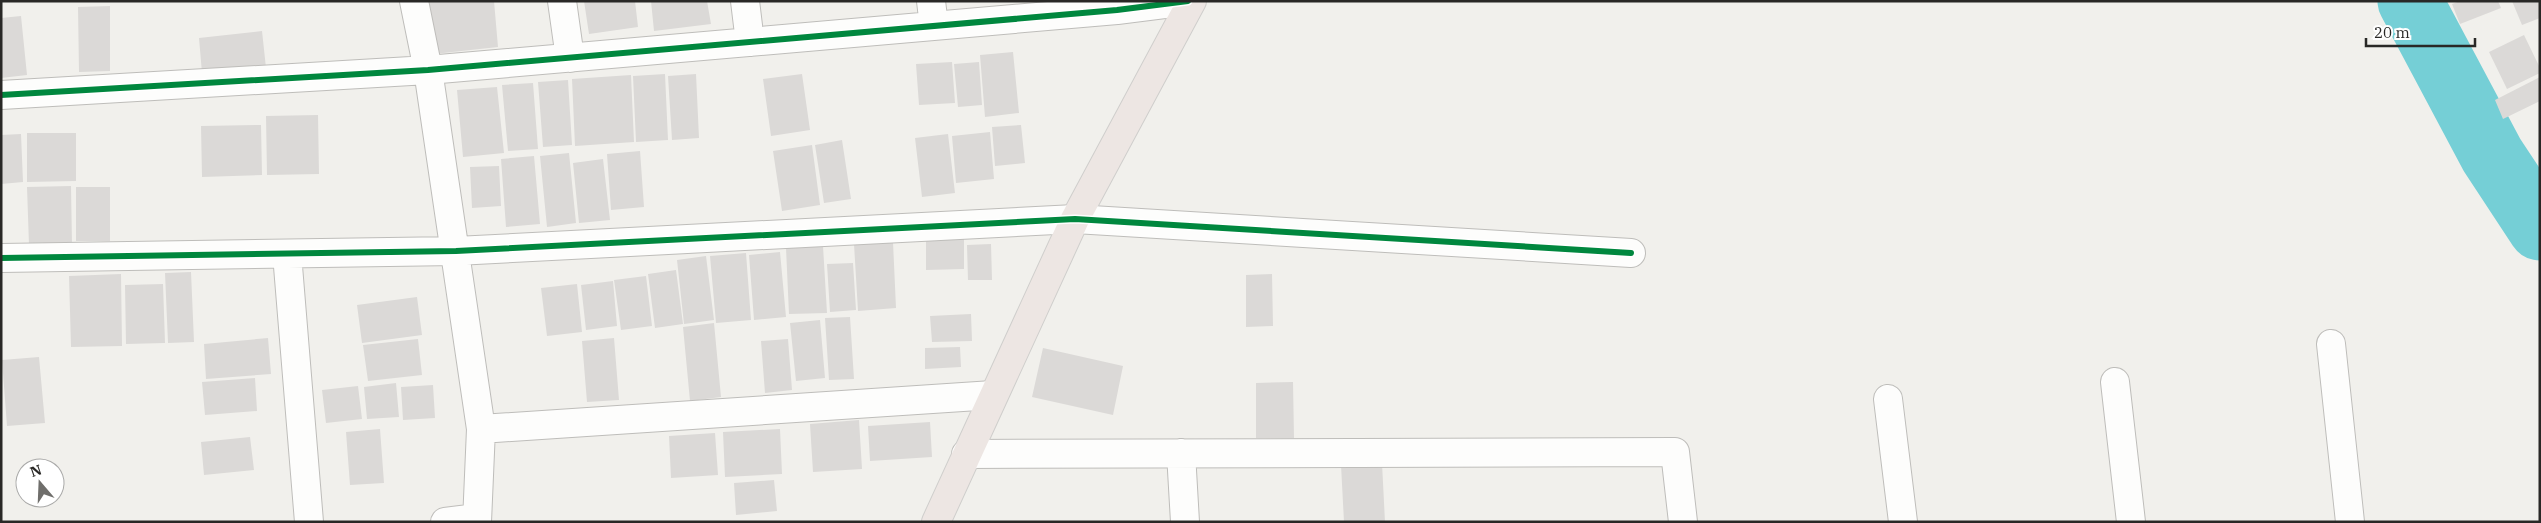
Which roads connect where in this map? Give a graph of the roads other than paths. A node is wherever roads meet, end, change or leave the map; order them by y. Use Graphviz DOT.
graph roads {
  1 [pos="414,1"];
  2 [pos="562,1"];
  3 [pos="745,1"];
  4 [pos="1188,1"];
  5 [pos="1192,1"];
  6 [pos="1117,6"];
  7 [pos="932,14"];
  8 [pos="750,42"];
  9 [pos="570,58"];
  10 [pos="428,70"];
  11 [pos="1,95"];
  12 [pos="1076,220"];
  13 [pos="456,251"];
  14 [pos="1631,253"];
  15 [pos="287,254"];
  16 [pos="1,258"];
  17 [pos="2331,344"];
  18 [pos="2115,382"];
  19 [pos="993,395"];
  20 [pos="1888,399"];
  21 [pos="481,429"];
  22 [pos="1181,453"];
  23 [pos="966,454"];
  24 [pos="477,520"];
  25 [pos="309,522"];
  26 [pos="445,522"];
  27 [pos="936,522"];
  28 [pos="1185,522"];
  29 [pos="1683,522"];
  30 [pos="1903,522"];
  31 [pos="2132,522"];
  32 [pos="2350,522"];
  1 -- 10 [label="street"];
  2 -- 9 [label="street"];
  3 -- 8 [label="street"];
  4 -- 6 [label="street"];
  5 -- 12 [label="main road"];
  6 -- 7 [label="street"];
  7 -- 8 [label="street"];
  8 -- 9 [label="street"];
  9 -- 10 [label="street"];
  10 -- 11 [label="street"];
  10 -- 13 [label="street"];
  12 -- 13 [label="street"];
  12 -- 14 [label="street"];
  12 -- 19 [label="main road"];
  13 -- 15 [label="street"];
  13 -- 21 [label="street"];
  15 -- 16 [label="street"];
  15 -- 25 [label="street"];
  17 -- 32 [label="street"];
  18 -- 31 [label="street"];
  19 -- 21 [label="street"];
  19 -- 23 [label="main road"];
  20 -- 30 [label="street"];
  21 -- 24 [label="street"];
  22 -- 23 [label="street"];
  22 -- 28 [label="street"];
  22 -- 29 [label="street"];
  23 -- 27 [label="main road"];
  24 -- 26 [label="street"];
}
